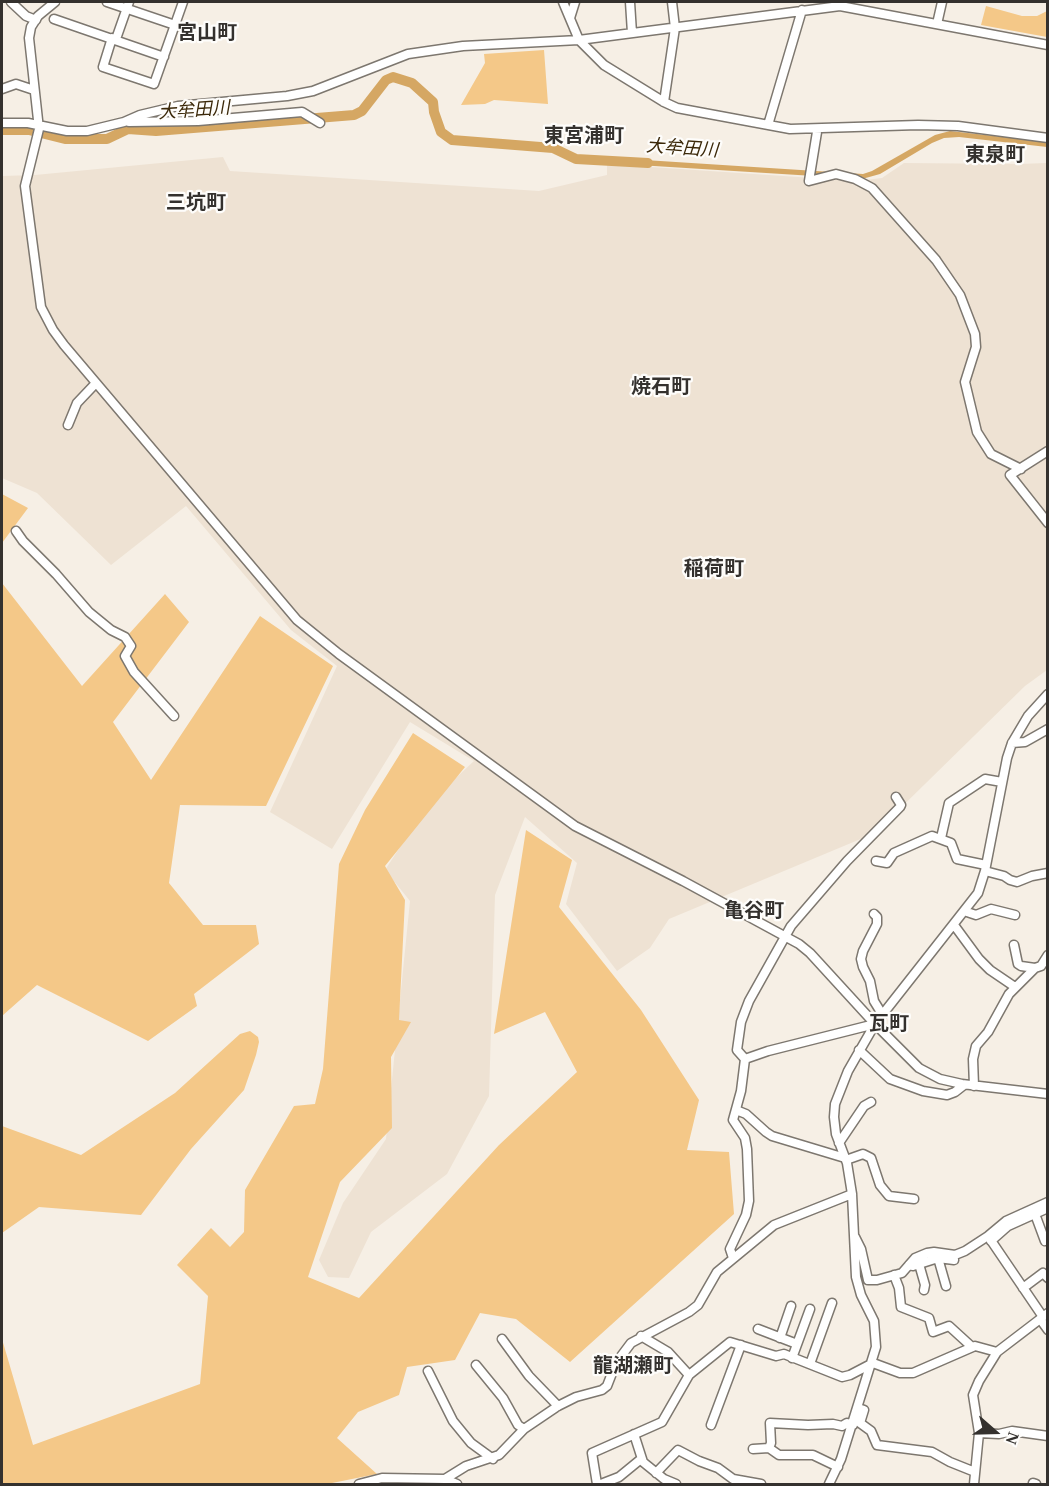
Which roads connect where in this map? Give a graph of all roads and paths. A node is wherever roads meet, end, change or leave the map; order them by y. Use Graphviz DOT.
graph roads {
  1 [pos="11,2"];
  2 [pos="55,2"];
  3 [pos="107,2"];
  4 [pos="183,2"];
  5 [pos="563,2"];
  6 [pos="575,2"];
  7 [pos="630,2"];
  8 [pos="672,2"];
  9 [pos="942,2"];
  10 [pos="840,4"];
  11 [pos="128,5"];
  12 [pos="802,10"];
  13 [pos="570,18"];
  14 [pos="54,19"];
  15 [pos="36,20"];
  16 [pos="937,24"];
  17 [pos="175,25"];
  18 [pos="675,28"];
  19 [pos="632,33"];
  20 [pos="114,39"];
  21 [pos="579,40"];
  22 [pos="1047,45"];
  23 [pos="164,57"];
  24 [pos="2,88"];
  25 [pos="34,90"];
  26 [pos="664,102"];
  27 [pos="124,122"];
  28 [pos="2,123"];
  29 [pos="320,123"];
  30 [pos="39,125"];
  31 [pos="768,125"];
  32 [pos="817,132"];
  33 [pos="1047,138"];
  34 [pos="96,383"];
  35 [pos="68,425"];
  36 [pos="1047,451"];
  37 [pos="1021,469"];
  38 [pos="1047,523"];
  39 [pos="16,531"];
  40 [pos="1047,694"];
  41 [pos="174,716"];
  42 [pos="1047,729"];
  43 [pos="1012,742"];
  44 [pos="1002,782"];
  45 [pos="896,797"];
  46 [pos="940,838"];
  47 [pos="876,861"];
  48 [pos="986,868"];
  49 [pos="1047,873"];
  50 [pos="964,911"];
  51 [pos="874,914"];
  52 [pos="1015,915"];
  53 [pos="954,925"];
  54 [pos="785,936"];
  55 [pos="1014,945"];
  56 [pos="1047,955"];
  57 [pos="1035,968"];
  58 [pos="1015,987"];
  59 [pos="882,1014"];
  60 [pos="875,1024"];
  61 [pos="859,1050"];
  62 [pos="745,1059"];
  63 [pos="964,1085"];
  64 [pos="974,1086"];
  65 [pos="1047,1094"];
  66 [pos="871,1102"];
  67 [pos="736,1110"];
  68 [pos="839,1143"];
  69 [pos="845,1159"];
  70 [pos="852,1194"];
  71 [pos="914,1199"];
  72 [pos="1047,1202"];
  73 [pos="1047,1208"];
  74 [pos="1035,1214"];
  75 [pos="854,1235"];
  76 [pos="989,1239"];
  77 [pos="1045,1241"];
  78 [pos="733,1258"];
  79 [pos="938,1258"];
  80 [pos="955,1260"];
  81 [pos="919,1264"];
  82 [pos="908,1265"];
  83 [pos="894,1275"];
  84 [pos="1047,1278"];
  85 [pos="946,1286"];
  86 [pos="1023,1288"];
  87 [pos="924,1290"];
  88 [pos="832,1303"];
  89 [pos="791,1306"];
  90 [pos="810,1309"];
  91 [pos="1043,1316"];
  92 [pos="758,1329"];
  93 [pos="1047,1330"];
  94 [pos="641,1336"];
  95 [pos="780,1338"];
  96 [pos="502,1339"];
  97 [pos="797,1344"];
  98 [pos="741,1345"];
  99 [pos="972,1347"];
  100 [pos="997,1352"];
  101 [pos="792,1358"];
  102 [pos="873,1363"];
  103 [pos="810,1364"];
  104 [pos="476,1365"];
  105 [pos="428,1371"];
  106 [pos="689,1375"];
  107 [pos="558,1406"];
  108 [pos="858,1408"];
  109 [pos="711,1425"];
  110 [pos="853,1425"];
  111 [pos="524,1429"];
  112 [pos="979,1433"];
  113 [pos="634,1434"];
  114 [pos="1047,1436"];
  115 [pos="769,1448"];
  116 [pos="753,1449"];
  117 [pos="493,1459"];
  118 [pos="641,1459"];
  119 [pos="838,1467"];
  120 [pos="975,1472"];
  121 [pos="656,1473"];
  122 [pos="445,1479"];
  123 [pos="732,1482"];
  124 [pos="359,1485"];
  125 [pos="457,1485"];
  126 [pos="597,1485"];
  127 [pos="602,1485"];
  128 [pos="676,1485"];
  129 [pos="761,1485"];
  130 [pos="829,1485"];
  131 [pos="974,1485"];
  1 -- 15 [label="street"];
  2 -- 15 [label="street"];
  3 -- 11 [label="street"];
  4 -- 17 [label="street"];
  5 -- 13 [label="street"];
  6 -- 13 [label="street"];
  7 -- 19 [label="street"];
  8 -- 18 [label="street"];
  9 -- 16 [label="street"];
  10 -- 12 [label="street"];
  10 -- 16 [label="street"];
  11 -- 17 [label="street"];
  11 -- 20 [label="street"];
  12 -- 18 [label="street"];
  12 -- 31 [label="street"];
  13 -- 21 [label="street"];
  14 -- 20 [label="street"];
  15 -- 25 [label="street"];
  16 -- 22 [label="street"];
  17 -- 23 [label="street"];
  18 -- 19 [label="street"];
  18 -- 26 [label="street"];
  19 -- 21 [label="street"];
  20 -- 23 [label="street"];
  20 -- 23 [label="street"];
  21 -- 26 [label="street"];
  21 -- 27 [label="street"];
  24 -- 25 [label="street"];
  25 -- 30 [label="street"];
  26 -- 31 [label="street"];
  27 -- 29 [label="street"];
  27 -- 30 [label="street"];
  28 -- 30 [label="street"];
  30 -- 34 [label="street"];
  31 -- 33 [label="street"];
  32 -- 37 [label="street"];
  34 -- 35 [label="street"];
  34 -- 54 [label="street"];
  36 -- 37 [label="street"];
  37 -- 38 [label="street"];
  39 -- 41 [label="street"];
  40 -- 43 [label="street"];
  42 -- 43 [label="street"];
  43 -- 44 [label="street"];
  44 -- 46 [label="street"];
  44 -- 48 [label="street"];
  45 -- 54 [label="street"];
  46 -- 47 [label="street"];
  46 -- 48 [label="street"];
  48 -- 49 [label="street"];
  48 -- 50 [label="street"];
  50 -- 52 [label="street"];
  50 -- 53 [label="street"];
  51 -- 59 [label="street"];
  53 -- 58 [label="street"];
  53 -- 59 [label="street"];
  54 -- 60 [label="street"];
  54 -- 62 [label="street"];
  55 -- 57 [label="street"];
  56 -- 57 [label="street"];
  57 -- 58 [label="street"];
  58 -- 64 [label="street"];
  59 -- 60 [label="street"];
  60 -- 61 [label="street"];
  60 -- 62 [label="street"];
  60 -- 63 [label="street"];
  61 -- 63 [label="street"];
  61 -- 68 [label="street"];
  62 -- 67 [label="street"];
  63 -- 64 [label="street"];
  64 -- 65 [label="street"];
  66 -- 68 [label="street"];
  67 -- 69 [label="street"];
  67 -- 78 [label="street"];
  68 -- 69 [label="street"];
  69 -- 70 [label="street"];
  69 -- 71 [label="street"];
  70 -- 75 [label="street"];
  70 -- 78 [label="street"];
  72 -- 76 [label="street"];
  73 -- 74 [label="street"];
  74 -- 76 [label="street"];
  74 -- 77 [label="street"];
  75 -- 83 [label="street"];
  75 -- 102 [label="street"];
  76 -- 82 [label="street"];
  76 -- 86 [label="street"];
  78 -- 94 [label="street"];
  79 -- 80 [label="street"];
  79 -- 81 [label="street"];
  79 -- 85 [label="street"];
  81 -- 82 [label="street"];
  81 -- 87 [label="street"];
  82 -- 83 [label="street"];
  83 -- 99 [label="street"];
  84 -- 86 [label="street"];
  86 -- 91 [label="street"];
  88 -- 103 [label="street"];
  89 -- 95 [label="street"];
  90 -- 97 [label="street"];
  91 -- 93 [label="street"];
  91 -- 100 [label="street"];
  92 -- 95 [label="street"];
  94 -- 106 [label="street"];
  94 -- 107 [label="street"];
  95 -- 97 [label="street"];
  96 -- 107 [label="street"];
  97 -- 101 [label="street"];
  98 -- 101 [label="street"];
  98 -- 106 [label="street"];
  98 -- 109 [label="street"];
  99 -- 100 [label="street"];
  99 -- 102 [label="street"];
  100 -- 112 [label="street"];
  101 -- 103 [label="street"];
  102 -- 103 [label="street"];
  102 -- 108 [label="street"];
  104 -- 111 [label="street"];
  105 -- 117 [label="street"];
  106 -- 113 [label="street"];
  107 -- 111 [label="street"];
  108 -- 110 [label="street"];
  108 -- 120 [label="street"];
  110 -- 115 [label="street"];
  110 -- 119 [label="street"];
  111 -- 117 [label="street"];
  112 -- 114 [label="street"];
  112 -- 120 [label="street"];
  113 -- 118 [label="street"];
  113 -- 126 [label="street"];
  115 -- 116 [label="street"];
  115 -- 119 [label="street"];
  117 -- 122 [label="street"];
  118 -- 121 [label="street"];
  118 -- 127 [label="street"];
  119 -- 130 [label="street"];
  120 -- 131 [label="street"];
  121 -- 123 [label="street"];
  121 -- 128 [label="street"];
  122 -- 124 [label="street"];
  122 -- 125 [label="street"];
  123 -- 129 [label="street"];
}
